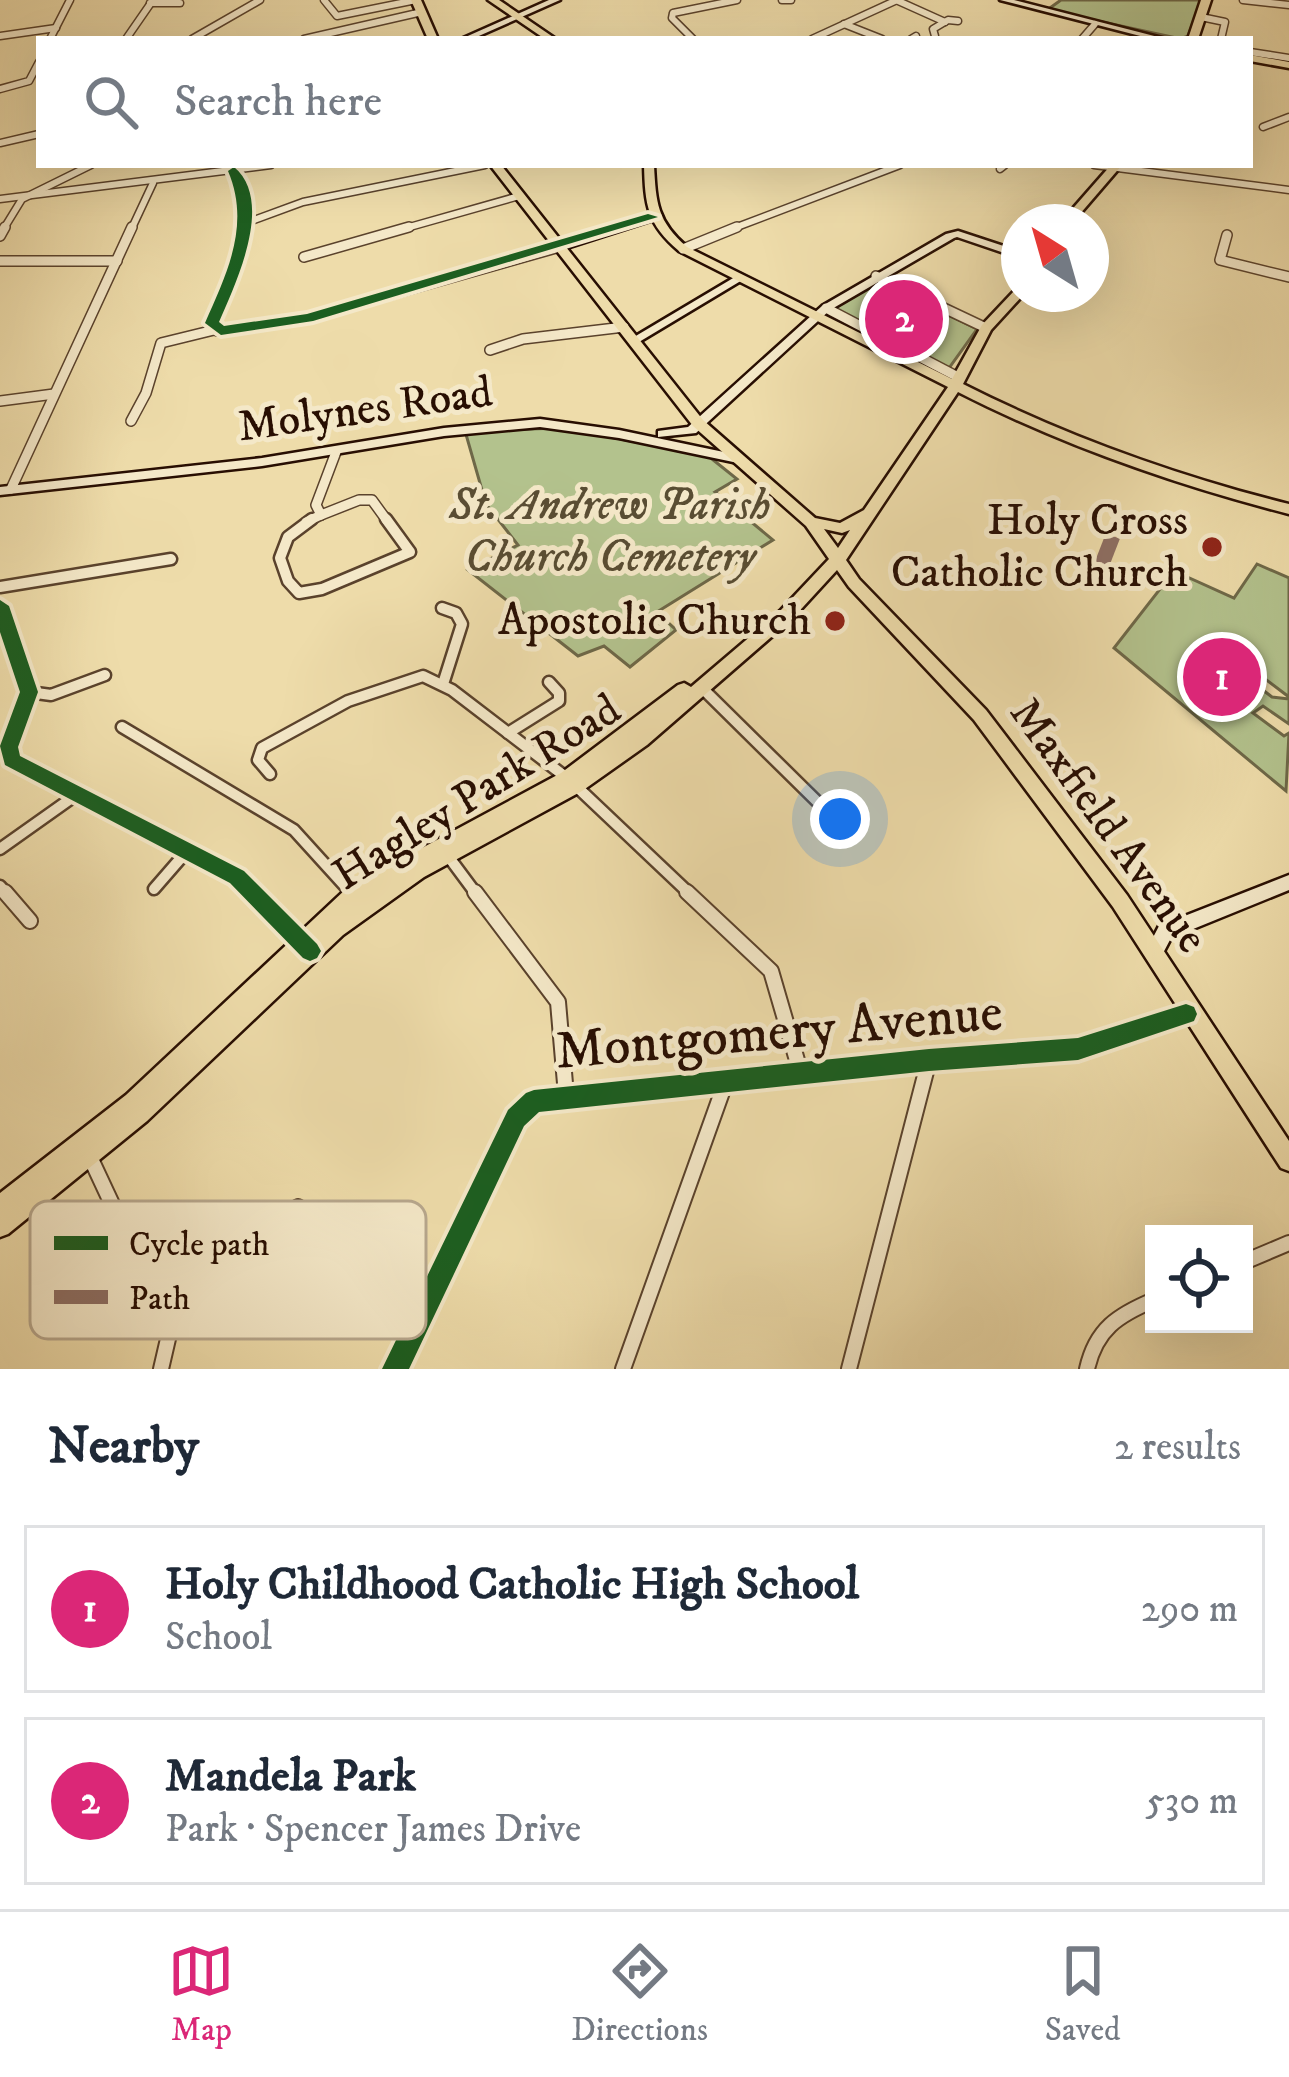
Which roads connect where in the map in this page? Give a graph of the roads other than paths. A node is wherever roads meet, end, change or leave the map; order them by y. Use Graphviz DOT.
graph roads {
  1 [pos="70,0"];
  2 [pos="260,0"];
  3 [pos="324,0"];
  4 [pos="416,0"];
  5 [pos="493,0"];
  6 [pos="556,0"];
  7 [pos="737,0"];
  8 [pos="782,0"];
  9 [pos="791,0"];
  10 [pos="896,0"];
  11 [pos="1004,0"];
  12 [pos="1206,0"];
  13 [pos="1243,0"];
  14 [pos="152,2"];
  15 [pos="180,2"];
  16 [pos="1289,5"];
  17 [pos="422,12"];
  18 [pos="517,16"];
  19 [pos="1201,17"];
  20 [pos="958,21"];
  21 [pos="945,22"];
  22 [pos="844,24"];
  23 [pos="1095,24"];
  24 [pos="56,28"];
  25 [pos="0,36"];
  26 [pos="52,36"];
  27 [pos="128,36"];
  28 [pos="200,36"];
  29 [pos="317,36"];
  30 [pos="432,36"];
  31 [pos="473,36"];
  32 [pos="546,36"];
  33 [pos="690,36"];
  34 [pos="818,36"];
  35 [pos="874,36"];
  36 [pos="935,36"];
  37 [pos="1085,36"];
  38 [pos="1149,36"];
  39 [pos="1193,36"];
  40 [pos="1222,36"];
  41 [pos="1253,56"];
  42 [pos="1289,62"];
  43 [pos="36,68"];
  44 [pos="0,89"];
  45 [pos="1289,117"];
  46 [pos="1263,127"];
  47 [pos="36,135"];
  48 [pos="0,143"];
  49 [pos="85,168"];
  50 [pos="253,168"];
  51 [pos="470,168"];
  52 [pos="497,168"];
  53 [pos="649,168"];
  54 [pos="874,168"];
  55 [pos="1115,168"];
  56 [pos="235,171"];
  57 [pos="153,183"];
  58 [pos="1289,190"];
  59 [pos="519,196"];
  60 [pos="0,199"];
  61 [pos="22,199"];
  62 [pos="1083,204"];
  63 [pos="652,218"];
  64 [pos="246,223"];
  65 [pos="1227,235"];
  66 [pos="0,236"];
  67 [pos="556,248"];
  68 [pos="683,249"];
  69 [pos="1001,249"];
  70 [pos="304,256"];
  71 [pos="0,261"];
  72 [pos="117,261"];
  73 [pos="876,276"];
  74 [pos="740,277"];
  75 [pos="1289,277"];
  76 [pos="821,311"];
  77 [pos="1001,312"];
  78 [pos="624,327"];
  79 [pos="986,328"];
  80 [pos="214,330"];
  81 [pos="635,340"];
  82 [pos="490,350"];
  83 [pos="956,382"];
  84 [pos="54,394"];
  85 [pos="0,401"];
  86 [pos="131,421"];
  87 [pos="540,423"];
  88 [pos="698,423"];
  89 [pos="336,452"];
  90 [pos="738,459"];
  91 [pos="6,490"];
  92 [pos="876,507"];
  93 [pos="1289,509"];
  94 [pos="321,514"];
  95 [pos="811,522"];
  96 [pos="836,554"];
  97 [pos="171,559"];
  98 [pos="0,587"];
  99 [pos="0,606"];
  100 [pos="442,608"];
  101 [pos="105,676"];
  102 [pos="549,682"];
  103 [pos="442,684"];
  104 [pos="702,688"];
  105 [pos="29,692"];
  106 [pos="122,727"];
  107 [pos="508,733"];
  108 [pos="270,775"];
  109 [pos="572,782"];
  110 [pos="76,795"];
  111 [pos="850,834"];
  112 [pos="0,849"];
  113 [pos="188,851"];
  114 [pos="448,856"];
  115 [pos="1289,882"];
  116 [pos="0,886"];
  117 [pos="154,889"];
  118 [pos="353,895"];
  119 [pos="30,921"];
  120 [pos="306,946"];
  121 [pos="1155,951"];
  122 [pos="1186,1014"];
  123 [pos="929,1060"];
  124 [pos="801,1074"];
  125 [pos="726,1081"];
  126 [pos="566,1095"];
  127 [pos="90,1156"];
  128 [pos="1289,1160"];
  129 [pos="32,1201"];
  130 [pos="111,1201"];
  131 [pos="30,1203"];
  132 [pos="0,1207"];
  133 [pos="0,1226"];
  134 [pos="1289,1243"];
  135 [pos="1253,1258"];
  136 [pos="1145,1304"];
  137 [pos="426,1305"];
  138 [pos="168,1339"];
  139 [pos="409,1339"];
  140 [pos="161,1369"];
  141 [pos="395,1369"];
  142 [pos="623,1369"];
  143 [pos="849,1369"];
  144 [pos="1087,1369"];
  1 -- 24 [label="street"];
  2 -- 28 [label="street"];
  3 -- 4 [label="street"];
  4 -- 17 [label="main road"];
  5 -- 18 [label="main road"];
  6 -- 18 [label="main road"];
  7 -- 33 [label="street"];
  8 -- 9 [label="street"];
  10 -- 21 [label="street"];
  10 -- 22 [label="street"];
  11 -- 23 [label="main road"];
  12 -- 19 [label="main road"];
  13 -- 16 [label="street"];
  14 -- 15 [label="street"];
  14 -- 27 [label="street"];
  17 -- 29 [label="street"];
  17 -- 30 [label="main road"];
  18 -- 31 [label="main road"];
  18 -- 32 [label="main road"];
  19 -- 39 [label="main road"];
  19 -- 40 [label="street"];
  20 -- 21 [label="street"];
  21 -- 36 [label="street"];
  22 -- 34 [label="street"];
  22 -- 35 [label="street"];
  23 -- 37 [label="street"];
  23 -- 38 [label="main road"];
  24 -- 25 [label="street"];
  24 -- 26 [label="street"];
  41 -- 42 [label="main road"];
  43 -- 44 [label="street"];
  45 -- 46 [label="street"];
  47 -- 48 [label="street"];
  49 -- 61 [label="street"];
  50 -- 56 [label="street"];
  51 -- 64 [label="street"];
  52 -- 59 [label="main road, Maxfield Avenue"];
  53 -- 63 [label="main road"];
  54 -- 68 [label="street"];
  55 -- 58 [label="street"];
  55 -- 62 [label="main road"];
  56 -- 57 [label="street"];
  56 -- 64 [label="street"];
  57 -- 61 [label="street"];
  57 -- 72 [label="street"];
  59 -- 67 [label="main road, Maxfield Avenue"];
  59 -- 70 [label="street"];
  60 -- 61 [label="street"];
  61 -- 66 [label="street"];
  63 -- 67 [label="main road"];
  63 -- 68 [label="main road"];
  64 -- 80 [label="street"];
  65 -- 75 [label="street"];
  67 -- 78 [label="main road, Maxfield Avenue"];
  67 -- 80 [label="street"];
  68 -- 74 [label="main road"];
  69 -- 73 [label="main road"];
  71 -- 72 [label="street"];
  72 -- 84 [label="street"];
  73 -- 76 [label="main road"];
  73 -- 79 [label="street"];
  74 -- 76 [label="main road"];
  74 -- 81 [label="main road"];
  76 -- 83 [label="main road"];
  76 -- 88 [label="main road"];
  77 -- 79 [label="main road, Hagley Park Road"];
  78 -- 81 [label="main road, Maxfield Avenue"];
  78 -- 82 [label="street"];
  79 -- 83 [label="main road, Hagley Park Road"];
  80 -- 86 [label="street"];
  81 -- 88 [label="main road, Maxfield Avenue"];
  83 -- 92 [label="main road, Hagley Park Road"];
  83 -- 93 [label="main road"];
  84 -- 85 [label="street"];
  84 -- 91 [label="street"];
  87 -- 88 [label="main road"];
  87 -- 89 [label="main road, Molynes Road"];
  87 -- 90 [label="main road, Molynes Road"];
  88 -- 90 [label="main road, Maxfield Avenue"];
  89 -- 91 [label="main road, Molynes Road"];
  89 -- 94 [label="street"];
  90 -- 95 [label="main road, Maxfield Avenue"];
  92 -- 95 [label="main road"];
  92 -- 96 [label="main road, Hagley Park Road"];
  94 -- 94 [label="street"];
  95 -- 96 [label="main road, Maxfield Avenue"];
  96 -- 104 [label="main road, Hagley Park Road"];
  96 -- 109 [label="main road, Hagley Park Road"];
  96 -- 121 [label="main road, Maxfield Avenue"];
  97 -- 98 [label="street"];
  99 -- 105 [label="main road"];
  100 -- 103 [label="street"];
  101 -- 105 [label="street"];
  102 -- 107 [label="street"];
  103 -- 107 [label="street"];
  103 -- 108 [label="street"];
  104 -- 109 [label="main road, Hagley Park Road"];
  104 -- 111 [label="street"];
  105 -- 110 [label="main road"];
  106 -- 118 [label="street"];
  107 -- 109 [label="street"];
  109 -- 114 [label="main road, Hagley Park Road"];
  109 -- 118 [label="main road, Hagley Park Road"];
  109 -- 124 [label="street"];
  110 -- 112 [label="street"];
  110 -- 113 [label="main road"];
  113 -- 117 [label="street"];
  113 -- 120 [label="main road"];
  114 -- 120 [label="main road, Hagley Park Road"];
  114 -- 126 [label="street"];
  115 -- 121 [label="main road"];
  116 -- 119 [label="street"];
  118 -- 120 [label="main road, Hagley Park Road"];
  120 -- 127 [label="main road, Hagley Park Road"];
  120 -- 132 [label="main road, Hagley Park Road"];
  121 -- 128 [label="main road, Maxfield Avenue"];
  122 -- 123 [label="street, Montgomery Avenue"];
  123 -- 124 [label="street, Montgomery Avenue"];
  123 -- 143 [label="street"];
  124 -- 125 [label="street, Montgomery Avenue"];
  125 -- 126 [label="street, Montgomery Avenue"];
  125 -- 142 [label="street"];
  126 -- 137 [label="street, Montgomery Avenue"];
  127 -- 129 [label="main road, Hagley Park Road"];
  127 -- 130 [label="street"];
  131 -- 133 [label="main road, Hagley Park Road"];
  134 -- 135 [label="street"];
  136 -- 144 [label="street"];
  138 -- 140 [label="street"];
  139 -- 141 [label="street, Montgomery Avenue"];
}
